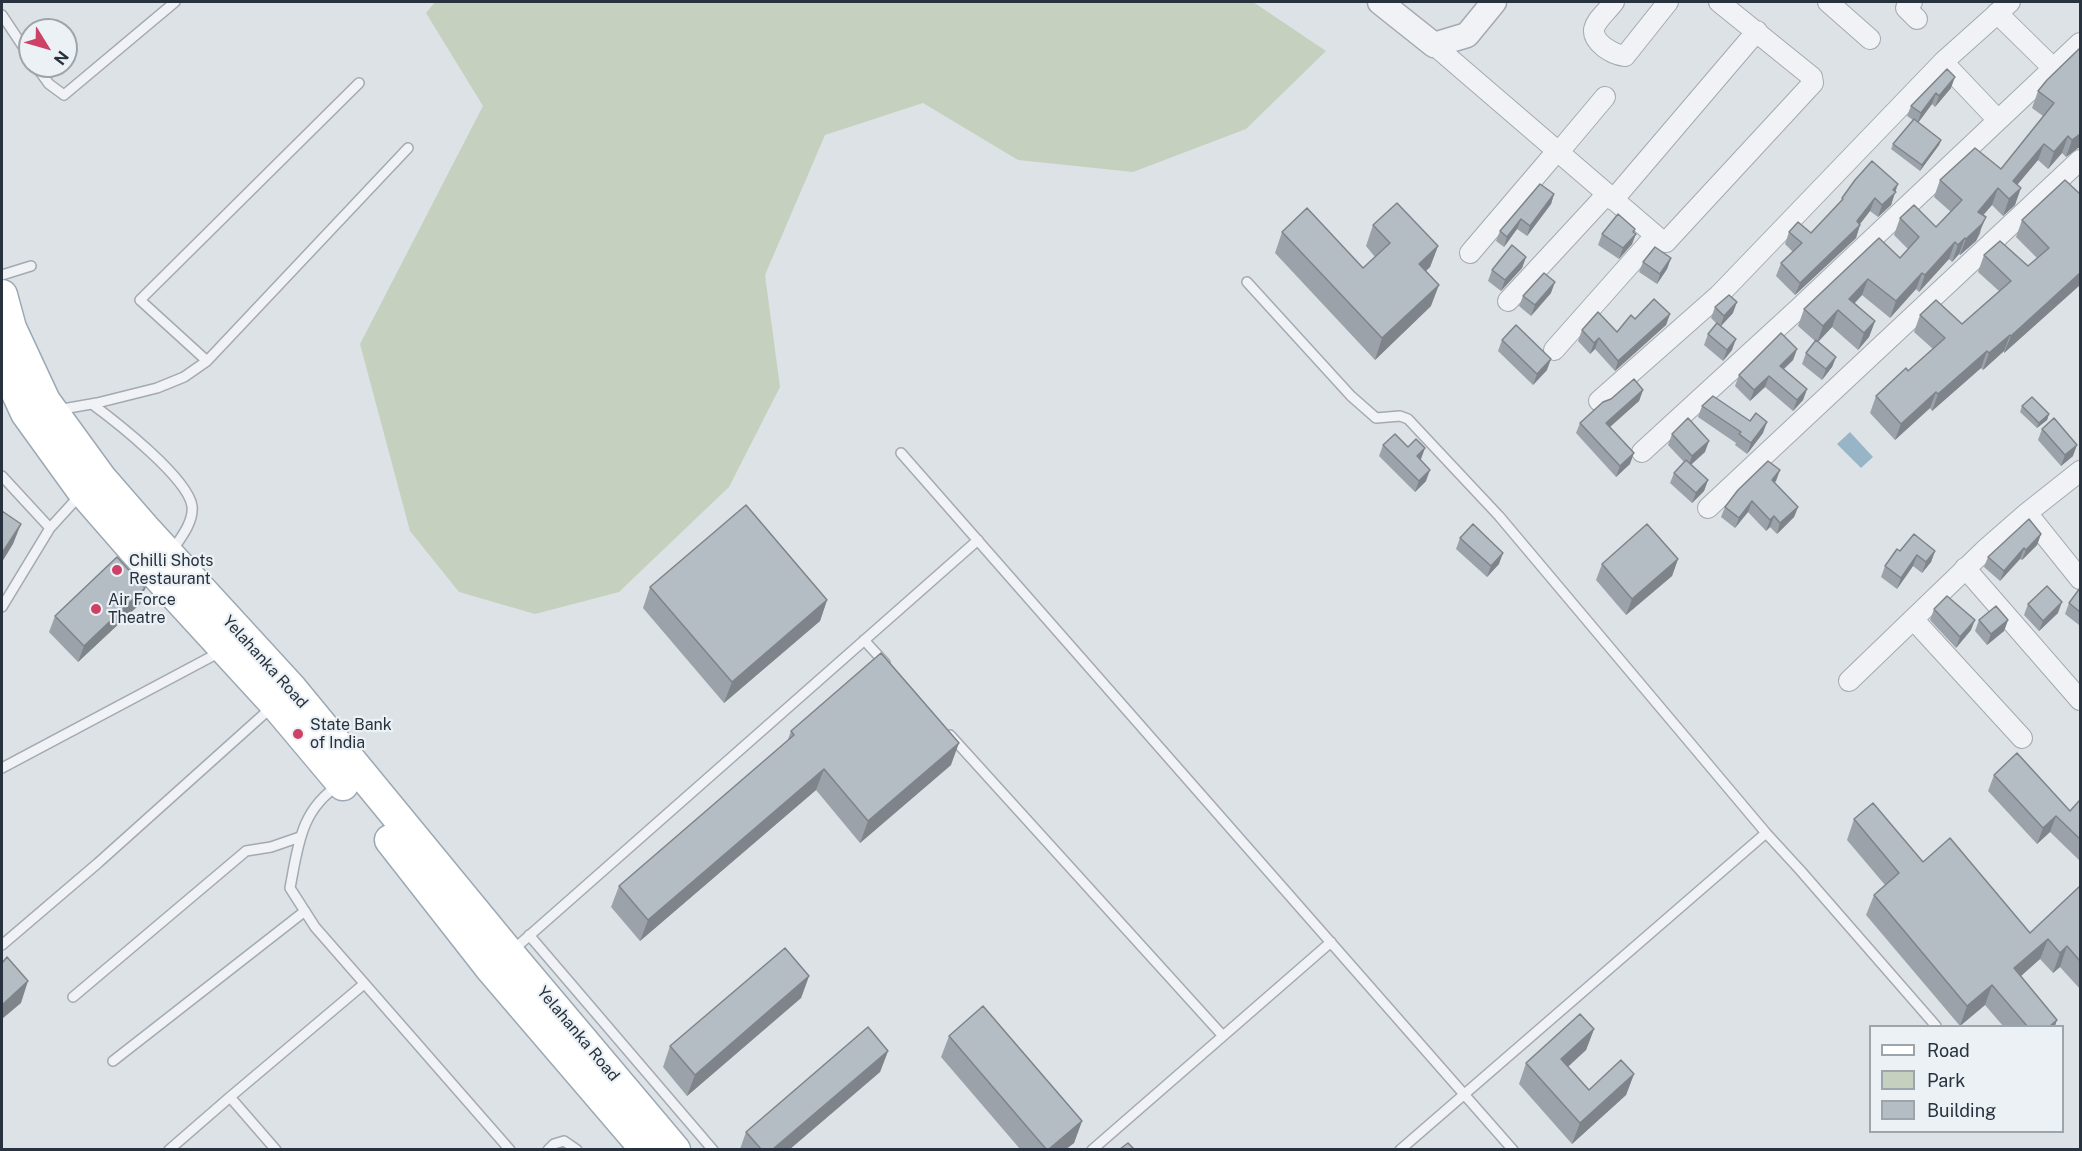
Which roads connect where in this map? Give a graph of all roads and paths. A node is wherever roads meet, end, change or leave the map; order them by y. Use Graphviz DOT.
graph roads {
  1 [pos="175,2"];
  2 [pos="1380,2"];
  3 [pos="1494,2"];
  4 [pos="1614,2"];
  5 [pos="1668,2"];
  6 [pos="1719,2"];
  7 [pos="1828,2"];
  8 [pos="2003,7"];
  9 [pos="2,15"];
  10 [pos="1757,31"];
  11 [pos="18,39"];
  12 [pos="1870,39"];
  13 [pos="2080,43"];
  14 [pos="1434,45"];
  15 [pos="1943,62"];
  16 [pos="2053,68"];
  17 [pos="45,78"];
  18 [pos="359,83"];
  19 [pos="1605,97"];
  20 [pos="1998,120"];
  21 [pos="408,148"];
  22 [pos="1557,152"];
  23 [pos="2080,160"];
  24 [pos="1610,197"];
  25 [pos="1655,236"];
  26 [pos="1470,253"];
  27 [pos="32,266"];
  28 [pos="2,275"];
  29 [pos="1247,282"];
  30 [pos="2,295"];
  31 [pos="1508,302"];
  32 [pos="1554,350"];
  33 [pos="2,361"];
  34 [pos="207,361"];
  35 [pos="1599,401"];
  36 [pos="92,404"];
  37 [pos="52,411"];
  38 [pos="1642,452"];
  39 [pos="902,453"];
  40 [pos="2080,471"];
  41 [pos="2,476"];
  42 [pos="83,492"];
  43 [pos="1708,508"];
  44 [pos="2026,513"];
  45 [pos="50,528"];
  46 [pos="978,540"];
  47 [pos="161,563"];
  48 [pos="1965,568"];
  49 [pos="2080,579"];
  50 [pos="2,607"];
  51 [pos="1913,619"];
  52 [pos="864,640"];
  53 [pos="232,643"];
  54 [pos="896,675"];
  55 [pos="1849,681"];
  56 [pos="2080,700"];
  57 [pos="275,704"];
  58 [pos="942,726"];
  59 [pos="2022,738"];
  60 [pos="2,768"];
  61 [pos="349,776"];
  62 [pos="1766,833"];
  63 [pos="300,837"];
  64 [pos="304,911"];
  65 [pos="1331,942"];
  66 [pos="2,945"];
  67 [pos="506,956"];
  68 [pos="364,984"];
  69 [pos="74,997"];
  70 [pos="1935,1025"];
  71 [pos="1223,1036"];
  72 [pos="113,1061"];
  73 [pos="1464,1094"];
  74 [pos="230,1097"];
  75 [pos="169,1149"];
  76 [pos="276,1149"];
  77 [pos="510,1149"];
  78 [pos="548,1149"];
  79 [pos="577,1149"];
  80 [pos="646,1149"];
  81 [pos="675,1149"];
  82 [pos="713,1149"];
  83 [pos="1092,1149"];
  84 [pos="1400,1149"];
  85 [pos="1513,1149"];
  1 -- 17 [label="lane"];
  2 -- 14 [label="street"];
  3 -- 14 [label="street"];
  4 -- 5 [label="street"];
  6 -- 10 [label="street"];
  7 -- 12 [label="street"];
  8 -- 15 [label="street"];
  8 -- 16 [label="street"];
  9 -- 11 [label="lane"];
  10 -- 24 [label="street"];
  10 -- 25 [label="street"];
  13 -- 16 [label="street"];
  14 -- 22 [label="street"];
  15 -- 20 [label="street"];
  15 -- 35 [label="street"];
  16 -- 20 [label="street"];
  18 -- 34 [label="lane"];
  19 -- 22 [label="street"];
  20 -- 38 [label="street"];
  21 -- 34 [label="lane"];
  22 -- 24 [label="street"];
  22 -- 26 [label="street"];
  23 -- 43 [label="street"];
  24 -- 25 [label="street"];
  24 -- 31 [label="street"];
  25 -- 32 [label="street"];
  27 -- 28 [label="lane"];
  29 -- 62 [label="lane"];
  30 -- 37 [label="main road, Yelahanka Road"];
  33 -- 42 [label="main road, Yelahanka Road"];
  34 -- 36 [label="lane"];
  36 -- 37 [label="lane"];
  36 -- 47 [label="lane"];
  37 -- 47 [label="main road, Yelahanka Road"];
  39 -- 46 [label="lane"];
  40 -- 44 [label="street"];
  41 -- 45 [label="lane"];
  42 -- 45 [label="lane"];
  42 -- 47 [label="main road, Yelahanka Road"];
  44 -- 48 [label="street"];
  44 -- 49 [label="street"];
  45 -- 50 [label="lane"];
  46 -- 52 [label="lane"];
  46 -- 65 [label="lane"];
  47 -- 53 [label="main road, Yelahanka Road"];
  48 -- 51 [label="street"];
  48 -- 56 [label="street"];
  51 -- 55 [label="street"];
  51 -- 59 [label="street"];
  52 -- 54 [label="lane"];
  52 -- 67 [label="lane"];
  53 -- 57 [label="main road, Yelahanka Road"];
  53 -- 60 [label="lane"];
  53 -- 61 [label="main road, Yelahanka Road"];
  57 -- 61 [label="main road, Yelahanka Road"];
  57 -- 66 [label="lane"];
  58 -- 71 [label="lane"];
  61 -- 63 [label="lane"];
  61 -- 67 [label="main road, Yelahanka Road"];
  62 -- 70 [label="lane"];
  62 -- 73 [label="lane"];
  63 -- 64 [label="lane"];
  63 -- 69 [label="lane"];
  64 -- 68 [label="lane"];
  64 -- 72 [label="lane"];
  65 -- 71 [label="lane"];
  65 -- 73 [label="lane"];
  67 -- 80 [label="main road, Yelahanka Road"];
  67 -- 81 [label="main road, Yelahanka Road"];
  67 -- 82 [label="lane"];
  68 -- 74 [label="lane"];
  68 -- 77 [label="lane"];
  71 -- 83 [label="lane"];
  73 -- 84 [label="lane"];
  73 -- 85 [label="lane"];
  74 -- 75 [label="lane"];
  74 -- 76 [label="lane"];
  78 -- 79 [label="lane"];
}
